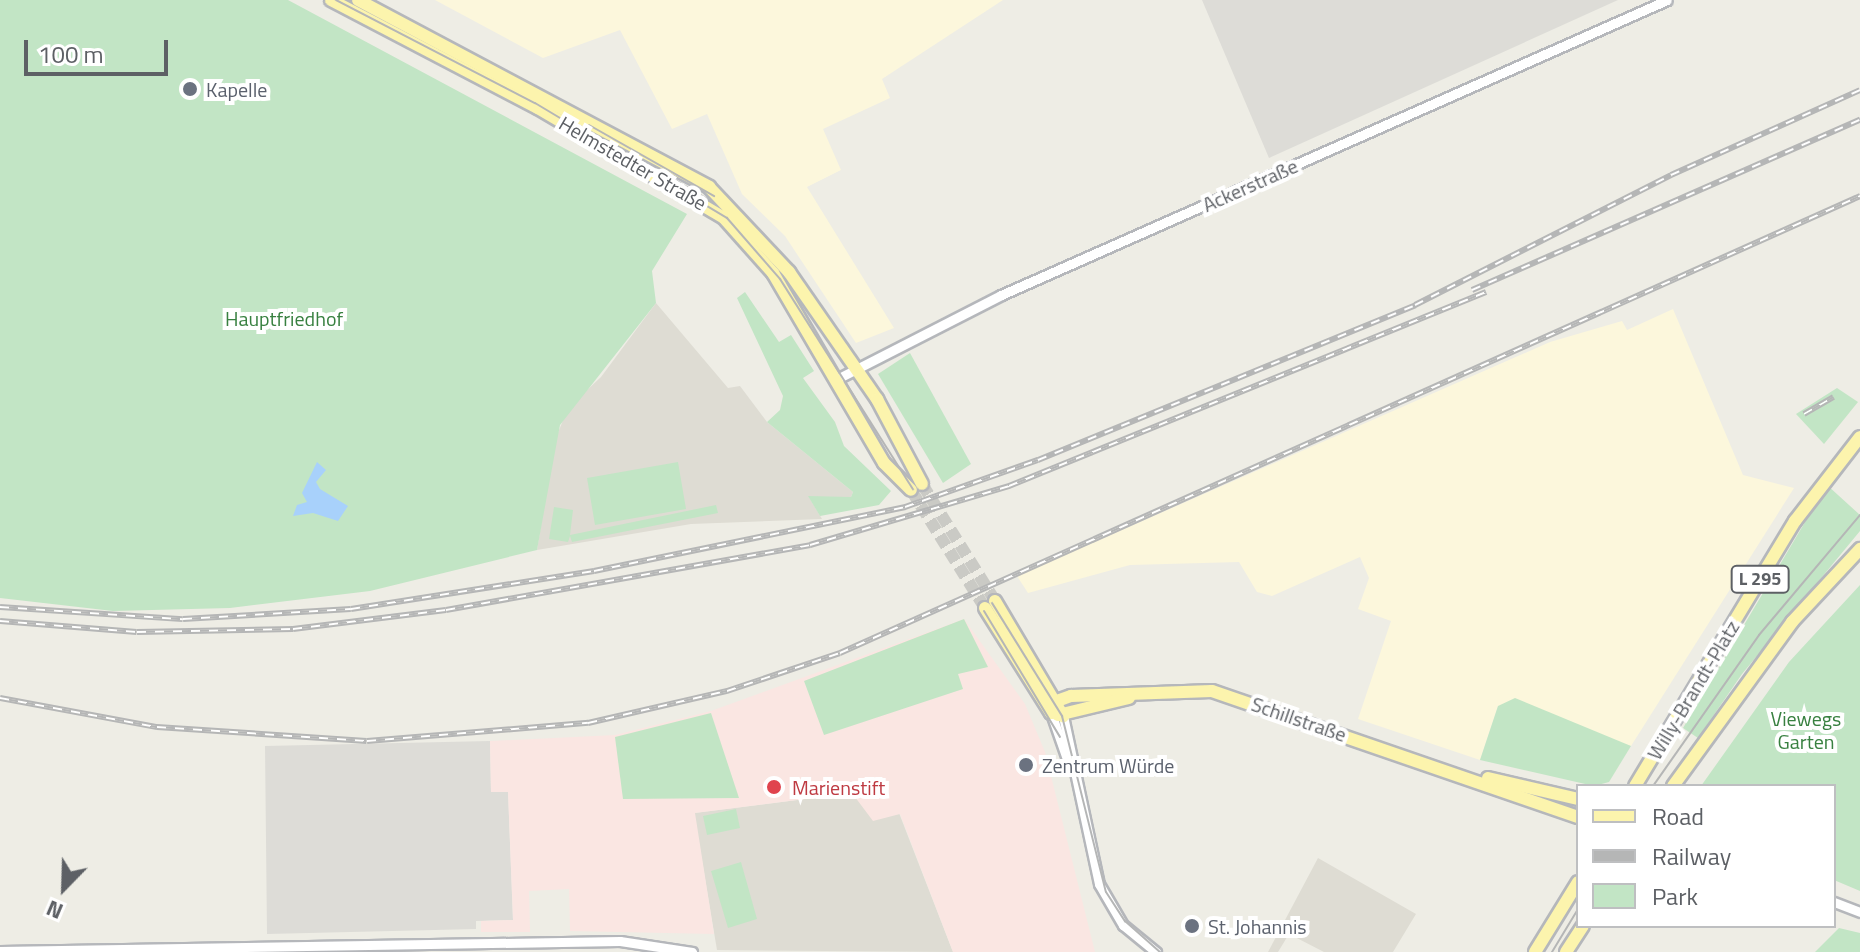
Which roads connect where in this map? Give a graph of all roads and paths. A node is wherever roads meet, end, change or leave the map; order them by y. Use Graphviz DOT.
graph roads {
  1 [pos="331,0"];
  2 [pos="358,0"];
  3 [pos="1667,0"];
  4 [pos="855,368"];
  5 [pos="837,379"];
  6 [pos="1860,437"];
  7 [pos="1860,549"];
  8 [pos="990,605"];
  9 [pos="1057,710"];
  10 [pos="1454,771"];
  11 [pos="1636,784"];
  12 [pos="1674,784"];
  13 [pos="1576,799"];
  14 [pos="1576,816"];
  15 [pos="1576,885"];
  16 [pos="1836,903"];
  17 [pos="1860,912"];
  18 [pos="1582,928"];
  19 [pos="1142,948"];
  20 [pos="0,951"];
  21 [pos="84,951"];
  22 [pos="692,952"];
  23 [pos="1156,952"];
  24 [pos="1535,952"];
  25 [pos="1566,952"];
  1 -- 5 [label="main road, Helmstedter Straße"];
  2 -- 4 [label="main road, Helmstedter Straße"];
  3 -- 4 [label="street, Ackerstraße"];
  4 -- 5 [label="street, Ackerstraße"];
  4 -- 5 [label="main road, Helmstedter Straße"];
  6 -- 11 [label="main road, Willy-Brandt-Platz / L 295"];
  7 -- 12 [label="main road, Willy-Brandt-Platz / L 295"];
  8 -- 9 [label="main road"];
  9 -- 10 [label="main road, Schillstraße"];
  9 -- 19 [label="street"];
  10 -- 13 [label="main road, Schillstraße"];
  10 -- 14 [label="main road, Schillstraße"];
  15 -- 24 [label="main road"];
  16 -- 17 [label="street"];
  18 -- 25 [label="main road"];
  19 -- 23 [label="street"];
  20 -- 21 [label="street"];
  21 -- 22 [label="street"];
}
